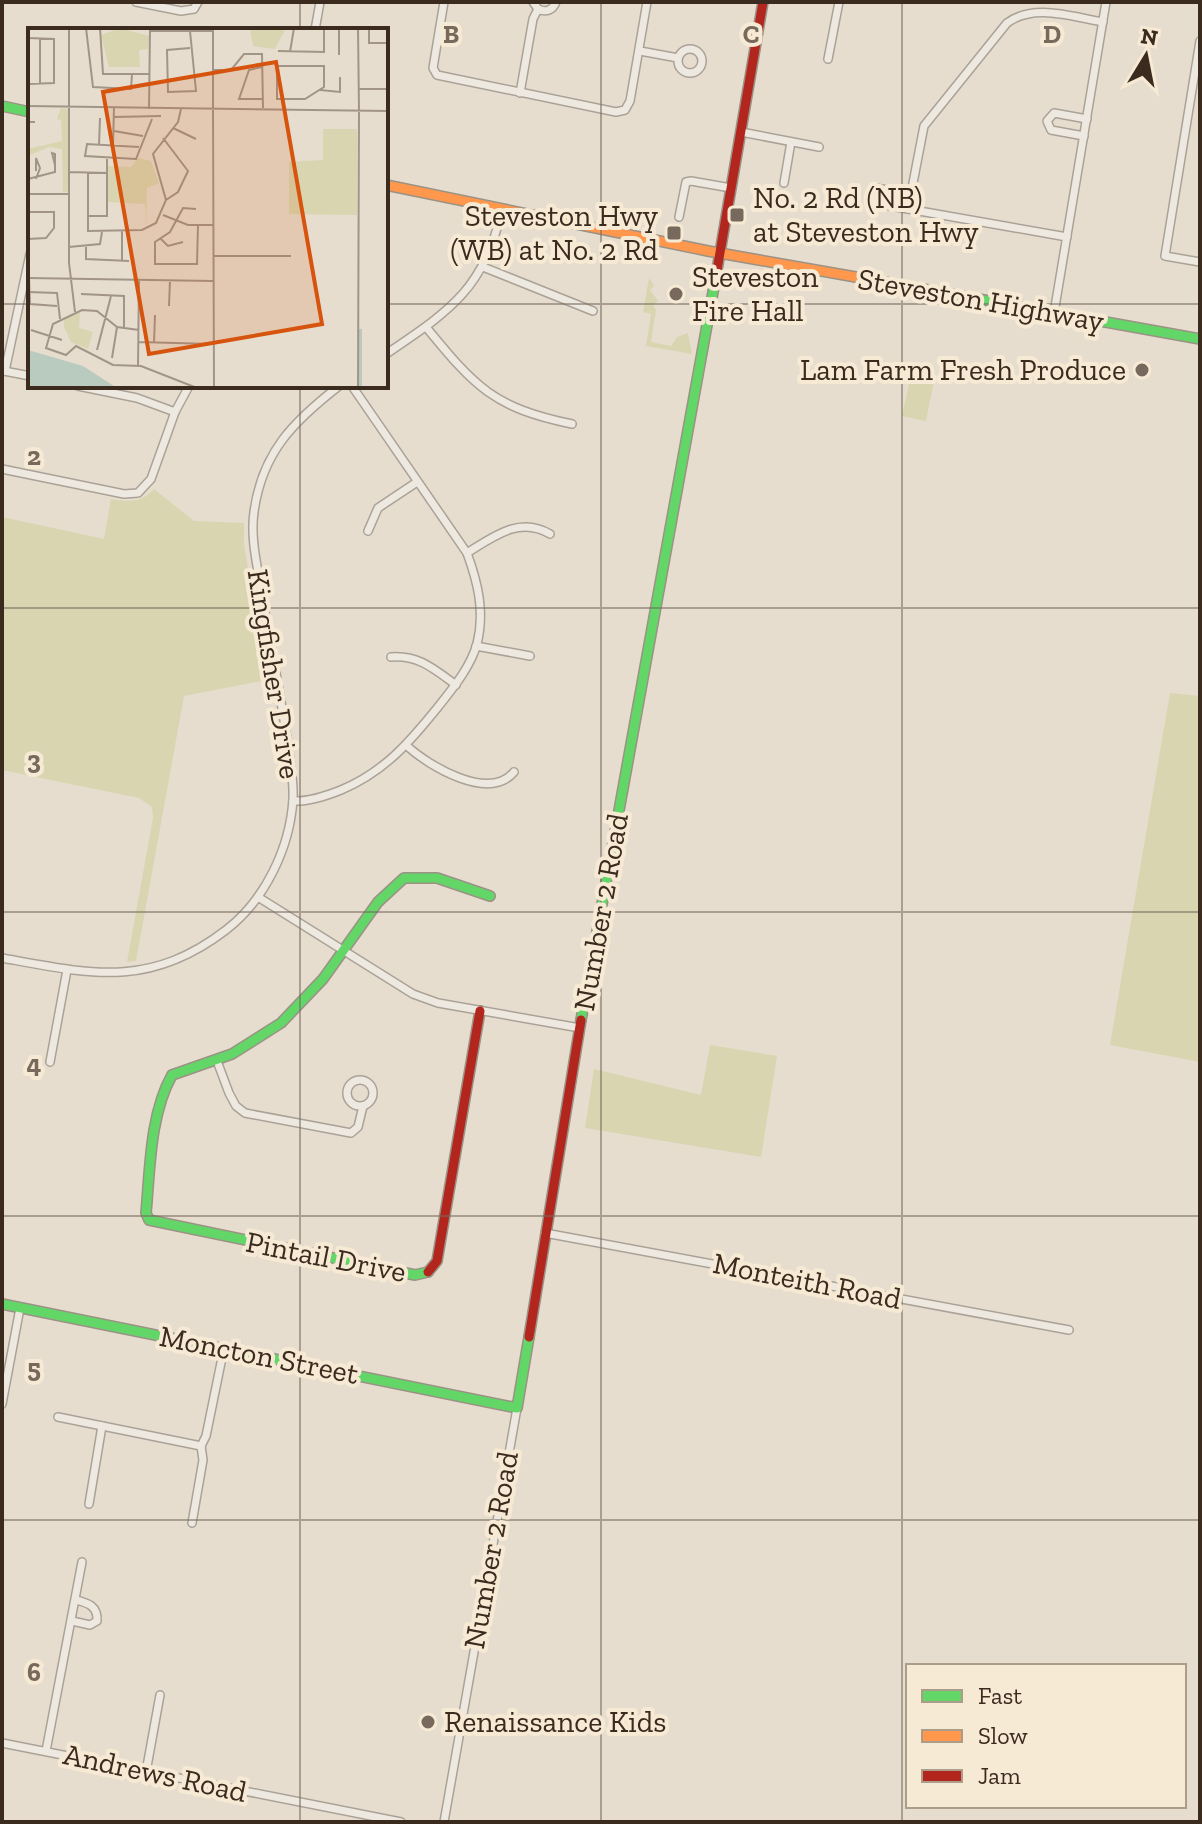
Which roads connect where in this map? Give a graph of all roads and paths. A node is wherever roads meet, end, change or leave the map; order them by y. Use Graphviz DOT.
graph roads {
  1 [pos="136,2"];
  2 [pos="320,2"];
  3 [pos="444,2"];
  4 [pos="556,2"];
  5 [pos="647,2"];
  6 [pos="763,2"];
  7 [pos="839,2"];
  8 [pos="1106,2"];
  9 [pos="536,6"];
  10 [pos="196,7"];
  11 [pos="1103,22"];
  12 [pos="315,28"];
  13 [pos="1200,41"];
  14 [pos="640,51"];
  15 [pos="678,58"];
  16 [pos="828,59"];
  17 [pos="520,93"];
  18 [pos="2,106"];
  19 [pos="28,112"];
  20 [pos="1087,119"];
  21 [pos="741,132"];
  22 [pos="1084,136"];
  23 [pos="791,142"];
  24 [pos="819,147"];
  25 [pos="784,183"];
  26 [pos="388,185"];
  27 [pos="731,188"];
  28 [pos="910,193"];
  29 [pos="502,209"];
  30 [pos="908,209"];
  31 [pos="679,217"];
  32 [pos="1067,237"];
  33 [pos="720,254"];
  34 [pos="1200,262"];
  35 [pos="483,267"];
  36 [pos="28,277"];
  37 [pos="593,311"];
  38 [pos="1054,313"];
  39 [pos="426,327"];
  40 [pos="1200,339"];
  41 [pos="388,353"];
  42 [pos="4,371"];
  43 [pos="28,376"];
  44 [pos="88,388"];
  45 [pos="188,388"];
  46 [pos="336,388"];
  47 [pos="353,388"];
  48 [pos="175,412"];
  49 [pos="572,424"];
  50 [pos="2,469"];
  51 [pos="417,482"];
  52 [pos="368,531"];
  53 [pos="550,534"];
  54 [pos="467,553"];
  55 [pos="476,646"];
  56 [pos="530,656"];
  57 [pos="391,657"];
  58 [pos="456,685"];
  59 [pos="407,746"];
  60 [pos="514,772"];
  61 [pos="293,801"];
  62 [pos="490,896"];
  63 [pos="258,897"];
  64 [pos="343,951"];
  65 [pos="2,958"];
  66 [pos="67,970"];
  67 [pos="480,1011"];
  68 [pos="580,1028"];
  69 [pos="217,1061"];
  70 [pos="50,1062"];
  71 [pos="363,1106"];
  72 [pos="545,1233"];
  73 [pos="2,1304"];
  74 [pos="20,1308"];
  75 [pos="1069,1330"];
  76 [pos="224,1348"];
  77 [pos="2,1404"];
  78 [pos="517,1408"];
  79 [pos="58,1417"];
  80 [pos="102,1426"];
  81 [pos="201,1446"];
  82 [pos="89,1504"];
  83 [pos="192,1523"];
  84 [pos="82,1562"];
  85 [pos="76,1600"];
  86 [pos="72,1621"];
  87 [pos="160,1695"];
  88 [pos="2,1743"];
  89 [pos="46,1751"];
  90 [pos="146,1772"];
  91 [pos="401,1822"];
  92 [pos="444,1822"];
  1 -- 10 [label="street"];
  2 -- 12 [label="street"];
  3 -- 17 [label="street"];
  4 -- 9 [label="street"];
  5 -- 14 [label="street"];
  6 -- 21 [label="street, Number 2 Road"];
  7 -- 16 [label="street"];
  8 -- 11 [label="street"];
  9 -- 17 [label="street"];
  11 -- 20 [label="street"];
  11 -- 28 [label="street"];
  13 -- 34 [label="street"];
  14 -- 15 [label="street"];
  14 -- 17 [label="street"];
  18 -- 19 [label="street"];
  20 -- 22 [label="street"];
  20 -- 22 [label="street"];
  21 -- 23 [label="street"];
  21 -- 27 [label="street, Number 2 Road"];
  22 -- 32 [label="street"];
  23 -- 24 [label="street"];
  23 -- 25 [label="street"];
  26 -- 29 [label="street, Steveston Highway"];
  27 -- 31 [label="street"];
  27 -- 33 [label="street, Number 2 Road"];
  28 -- 30 [label="street"];
  28 -- 30 [label="street"];
  29 -- 33 [label="street, Steveston Highway"];
  29 -- 35 [label="street"];
  30 -- 32 [label="street"];
  32 -- 38 [label="street"];
  33 -- 38 [label="street, Steveston Highway"];
  33 -- 68 [label="street, Number 2 Road"];
  35 -- 37 [label="street"];
  35 -- 39 [label="street"];
  36 -- 42 [label="street"];
  38 -- 40 [label="street, Steveston Highway"];
  39 -- 41 [label="street"];
  39 -- 49 [label="street"];
  42 -- 43 [label="street"];
  44 -- 48 [label="street"];
  45 -- 48 [label="street"];
  46 -- 61 [label="street, Kingfisher Drive"];
  47 -- 51 [label="street"];
  48 -- 50 [label="street"];
  51 -- 52 [label="street"];
  51 -- 54 [label="street"];
  53 -- 54 [label="street"];
  54 -- 55 [label="street"];
  55 -- 56 [label="street"];
  55 -- 58 [label="street"];
  57 -- 58 [label="street"];
  58 -- 59 [label="street"];
  59 -- 60 [label="street"];
  59 -- 61 [label="street"];
  61 -- 63 [label="street, Kingfisher Drive"];
  62 -- 64 [label="street"];
  63 -- 64 [label="street"];
  63 -- 66 [label="street, Kingfisher Drive"];
  64 -- 67 [label="street"];
  64 -- 69 [label="street"];
  65 -- 66 [label="street, Kingfisher Drive"];
  66 -- 70 [label="street"];
  67 -- 68 [label="street"];
  67 -- 69 [label="street, Pintail Drive"];
  68 -- 72 [label="street, Number 2 Road"];
  69 -- 71 [label="street"];
  72 -- 75 [label="street, Monteith Road"];
  72 -- 78 [label="street, Number 2 Road"];
  73 -- 74 [label="street, Moncton Street"];
  74 -- 76 [label="street, Moncton Street"];
  74 -- 77 [label="street"];
  76 -- 78 [label="street, Moncton Street"];
  76 -- 81 [label="street"];
  78 -- 92 [label="street, Number 2 Road"];
  79 -- 80 [label="street"];
  80 -- 81 [label="street"];
  80 -- 82 [label="street"];
  81 -- 83 [label="street"];
  84 -- 85 [label="street"];
  85 -- 86 [label="street"];
  85 -- 86 [label="street"];
  86 -- 89 [label="street"];
  87 -- 90 [label="street"];
  88 -- 89 [label="street, Andrews Road"];
  89 -- 90 [label="street, Andrews Road"];
  90 -- 91 [label="street, Andrews Road"];
}
